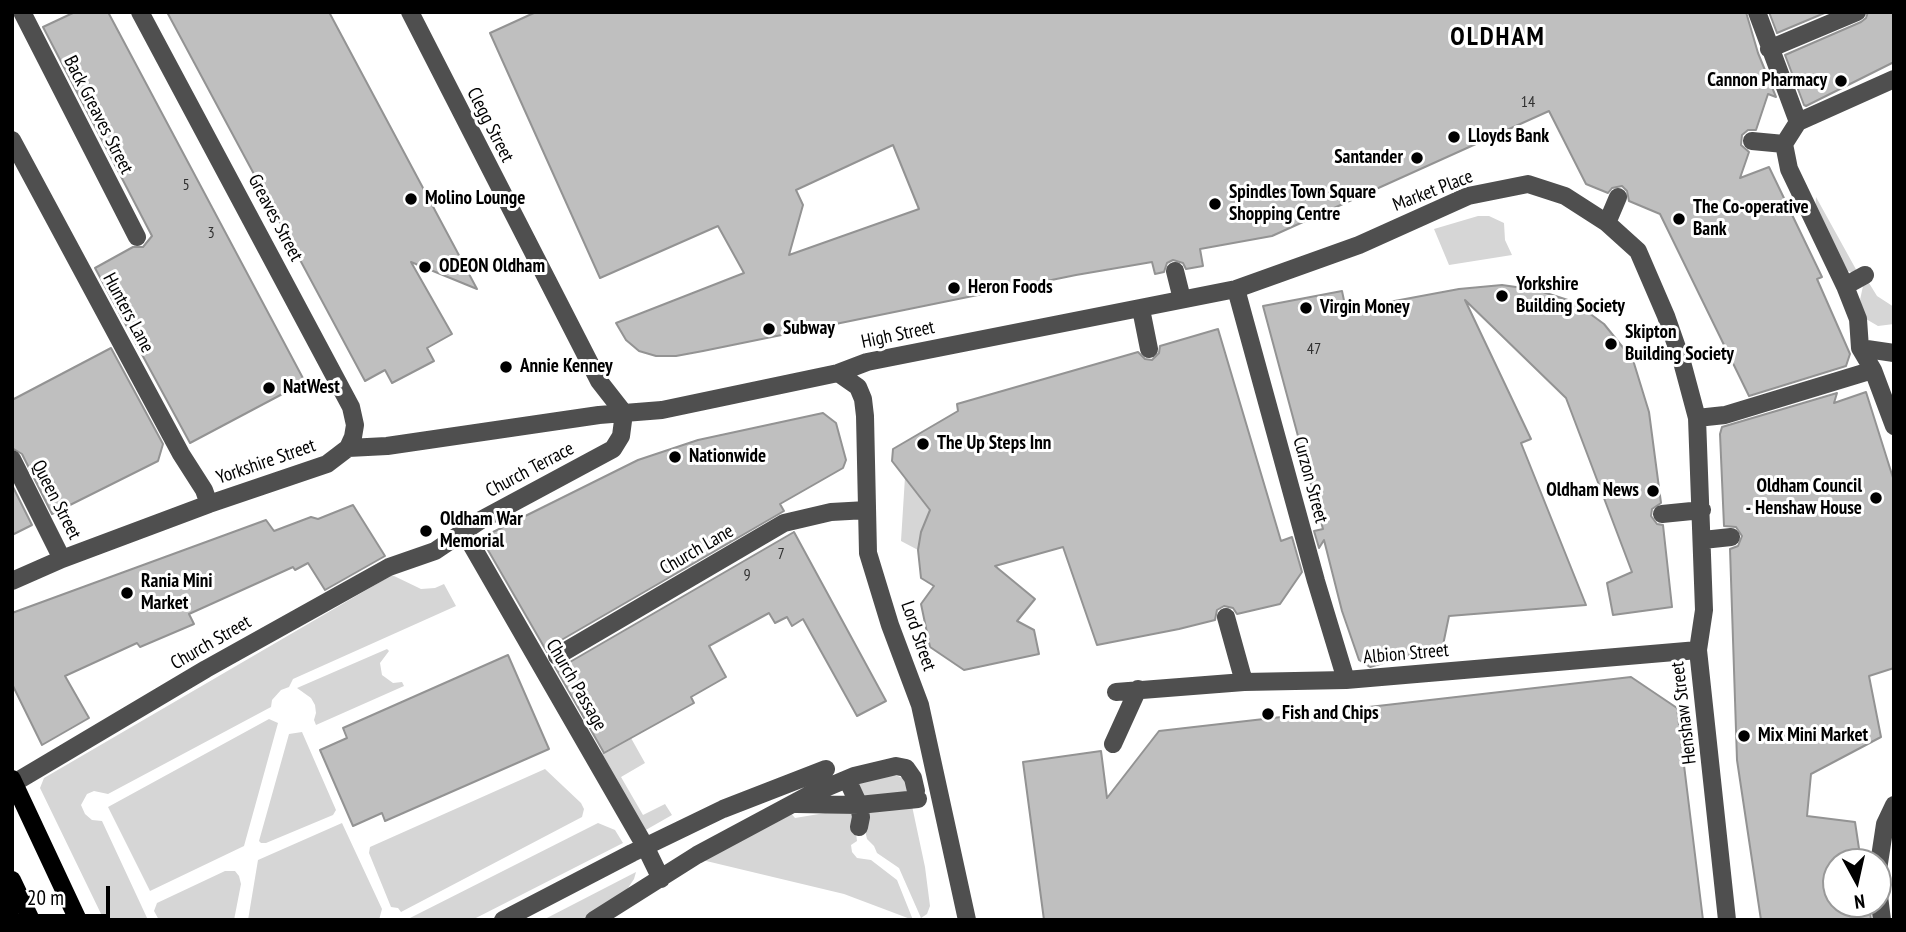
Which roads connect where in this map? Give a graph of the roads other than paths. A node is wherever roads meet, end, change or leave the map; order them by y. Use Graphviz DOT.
graph roads {
  1 [pos="22,12"];
  2 [pos="140,12"];
  3 [pos="410,12"];
  4 [pos="1756,12"];
  5 [pos="1857,12"];
  6 [pos="1769,49"];
  7 [pos="1892,74"];
  8 [pos="1798,122"];
  9 [pos="12,139"];
  10 [pos="1752,141"];
  11 [pos="1784,144"];
  12 [pos="1618,197"];
  13 [pos="1607,223"];
  14 [pos="137,237"];
  15 [pos="1175,271"];
  16 [pos="1865,275"];
  17 [pos="1845,286"];
  18 [pos="1236,289"];
  19 [pos="1182,299"];
  20 [pos="1141,309"];
  21 [pos="1860,348"];
  22 [pos="1149,349"];
  23 [pos="1894,353"];
  24 [pos="1873,370"];
  25 [pos="838,373"];
  26 [pos="624,413"];
  27 [pos="1697,418"];
  28 [pos="1894,426"];
  29 [pos="348,448"];
  30 [pos="12,459"];
  31 [pos="209,504"];
  32 [pos="867,510"];
  33 [pos="1702,510"];
  34 [pos="1662,514"];
  35 [pos="1731,537"];
  36 [pos="1703,540"];
  37 [pos="471,544"];
  38 [pos="435,551"];
  39 [pos="62,559"];
  40 [pos="12,581"];
  41 [pos="1226,617"];
  42 [pos="1698,650"];
  43 [pos="557,656"];
  44 [pos="1346,680"];
  45 [pos="1244,682"];
  46 [pos="1138,689"];
  47 [pos="1116,692"];
  48 [pos="1113,744"];
  49 [pos="826,769"];
  50 [pos="847,779"];
  51 [pos="13,783"];
  52 [pos="793,804"];
  53 [pos="859,805"];
  54 [pos="1894,805"];
  55 [pos="859,827"];
  56 [pos="645,846"];
  57 [pos="1881,848"];
  58 [pos="661,879"];
  59 [pos="12,880"];
  60 [pos="31,920"];
  61 [pos="78,920"];
  62 [pos="503,920"];
  63 [pos="594,920"];
  64 [pos="967,920"];
  65 [pos="1727,920"];
  1 -- 14 [label="street, Back Greaves Street"];
  2 -- 29 [label="street, Greaves Street"];
  3 -- 26 [label="street, Clegg Street"];
  4 -- 6 [label="street"];
  5 -- 6 [label="street"];
  6 -- 8 [label="street"];
  7 -- 8 [label="street"];
  8 -- 11 [label="street"];
  9 -- 31 [label="street, Hunters Lane"];
  10 -- 11 [label="street"];
  11 -- 17 [label="street"];
  12 -- 13 [label="street"];
  13 -- 18 [label="street, Market Place"];
  13 -- 27 [label="street, Market Place"];
  15 -- 19 [label="street"];
  16 -- 17 [label="street"];
  17 -- 21 [label="street"];
  18 -- 19 [label="street, Market Place"];
  18 -- 44 [label="street, Curzon Street"];
  19 -- 20 [label="street, High Street"];
  20 -- 22 [label="street"];
  20 -- 25 [label="street, High Street"];
  21 -- 23 [label="street"];
  21 -- 24 [label="street"];
  24 -- 27 [label="street"];
  24 -- 28 [label="street"];
  25 -- 26 [label="street, High Street"];
  25 -- 32 [label="street, Lord Street"];
  26 -- 29 [label="street, Yorkshire Street"];
  26 -- 38 [label="street, Church Terrace"];
  27 -- 33 [label="street, Henshaw Street"];
  29 -- 31 [label="street, Yorkshire Street"];
  30 -- 39 [label="street, Queen Street"];
  31 -- 39 [label="street, Yorkshire Street"];
  32 -- 43 [label="street, Church Lane"];
  32 -- 64 [label="street, Lord Street"];
  33 -- 34 [label="street"];
  33 -- 36 [label="street, Henshaw Street"];
  35 -- 36 [label="street"];
  36 -- 42 [label="street, Henshaw Street"];
  37 -- 56 [label="street, Church Passage"];
  38 -- 51 [label="street, Church Street"];
  39 -- 40 [label="street, Yorkshire Street"];
  41 -- 45 [label="street"];
  42 -- 44 [label="street, Albion Street"];
  42 -- 65 [label="street, Henshaw Street"];
  44 -- 45 [label="street, Albion Street"];
  45 -- 46 [label="street, Albion Street"];
  46 -- 47 [label="street, Albion Street"];
  46 -- 48 [label="street"];
  49 -- 56 [label="street"];
  50 -- 52 [label="street"];
  50 -- 53 [label="street"];
  50 -- 53 [label="street"];
  51 -- 61 [label="main road"];
  52 -- 53 [label="street"];
  52 -- 58 [label="street"];
  53 -- 55 [label="street"];
  54 -- 57 [label="street"];
  56 -- 58 [label="street, Church Passage"];
  56 -- 62 [label="street"];
  58 -- 63 [label="street"];
  59 -- 60 [label="main road"];
}
